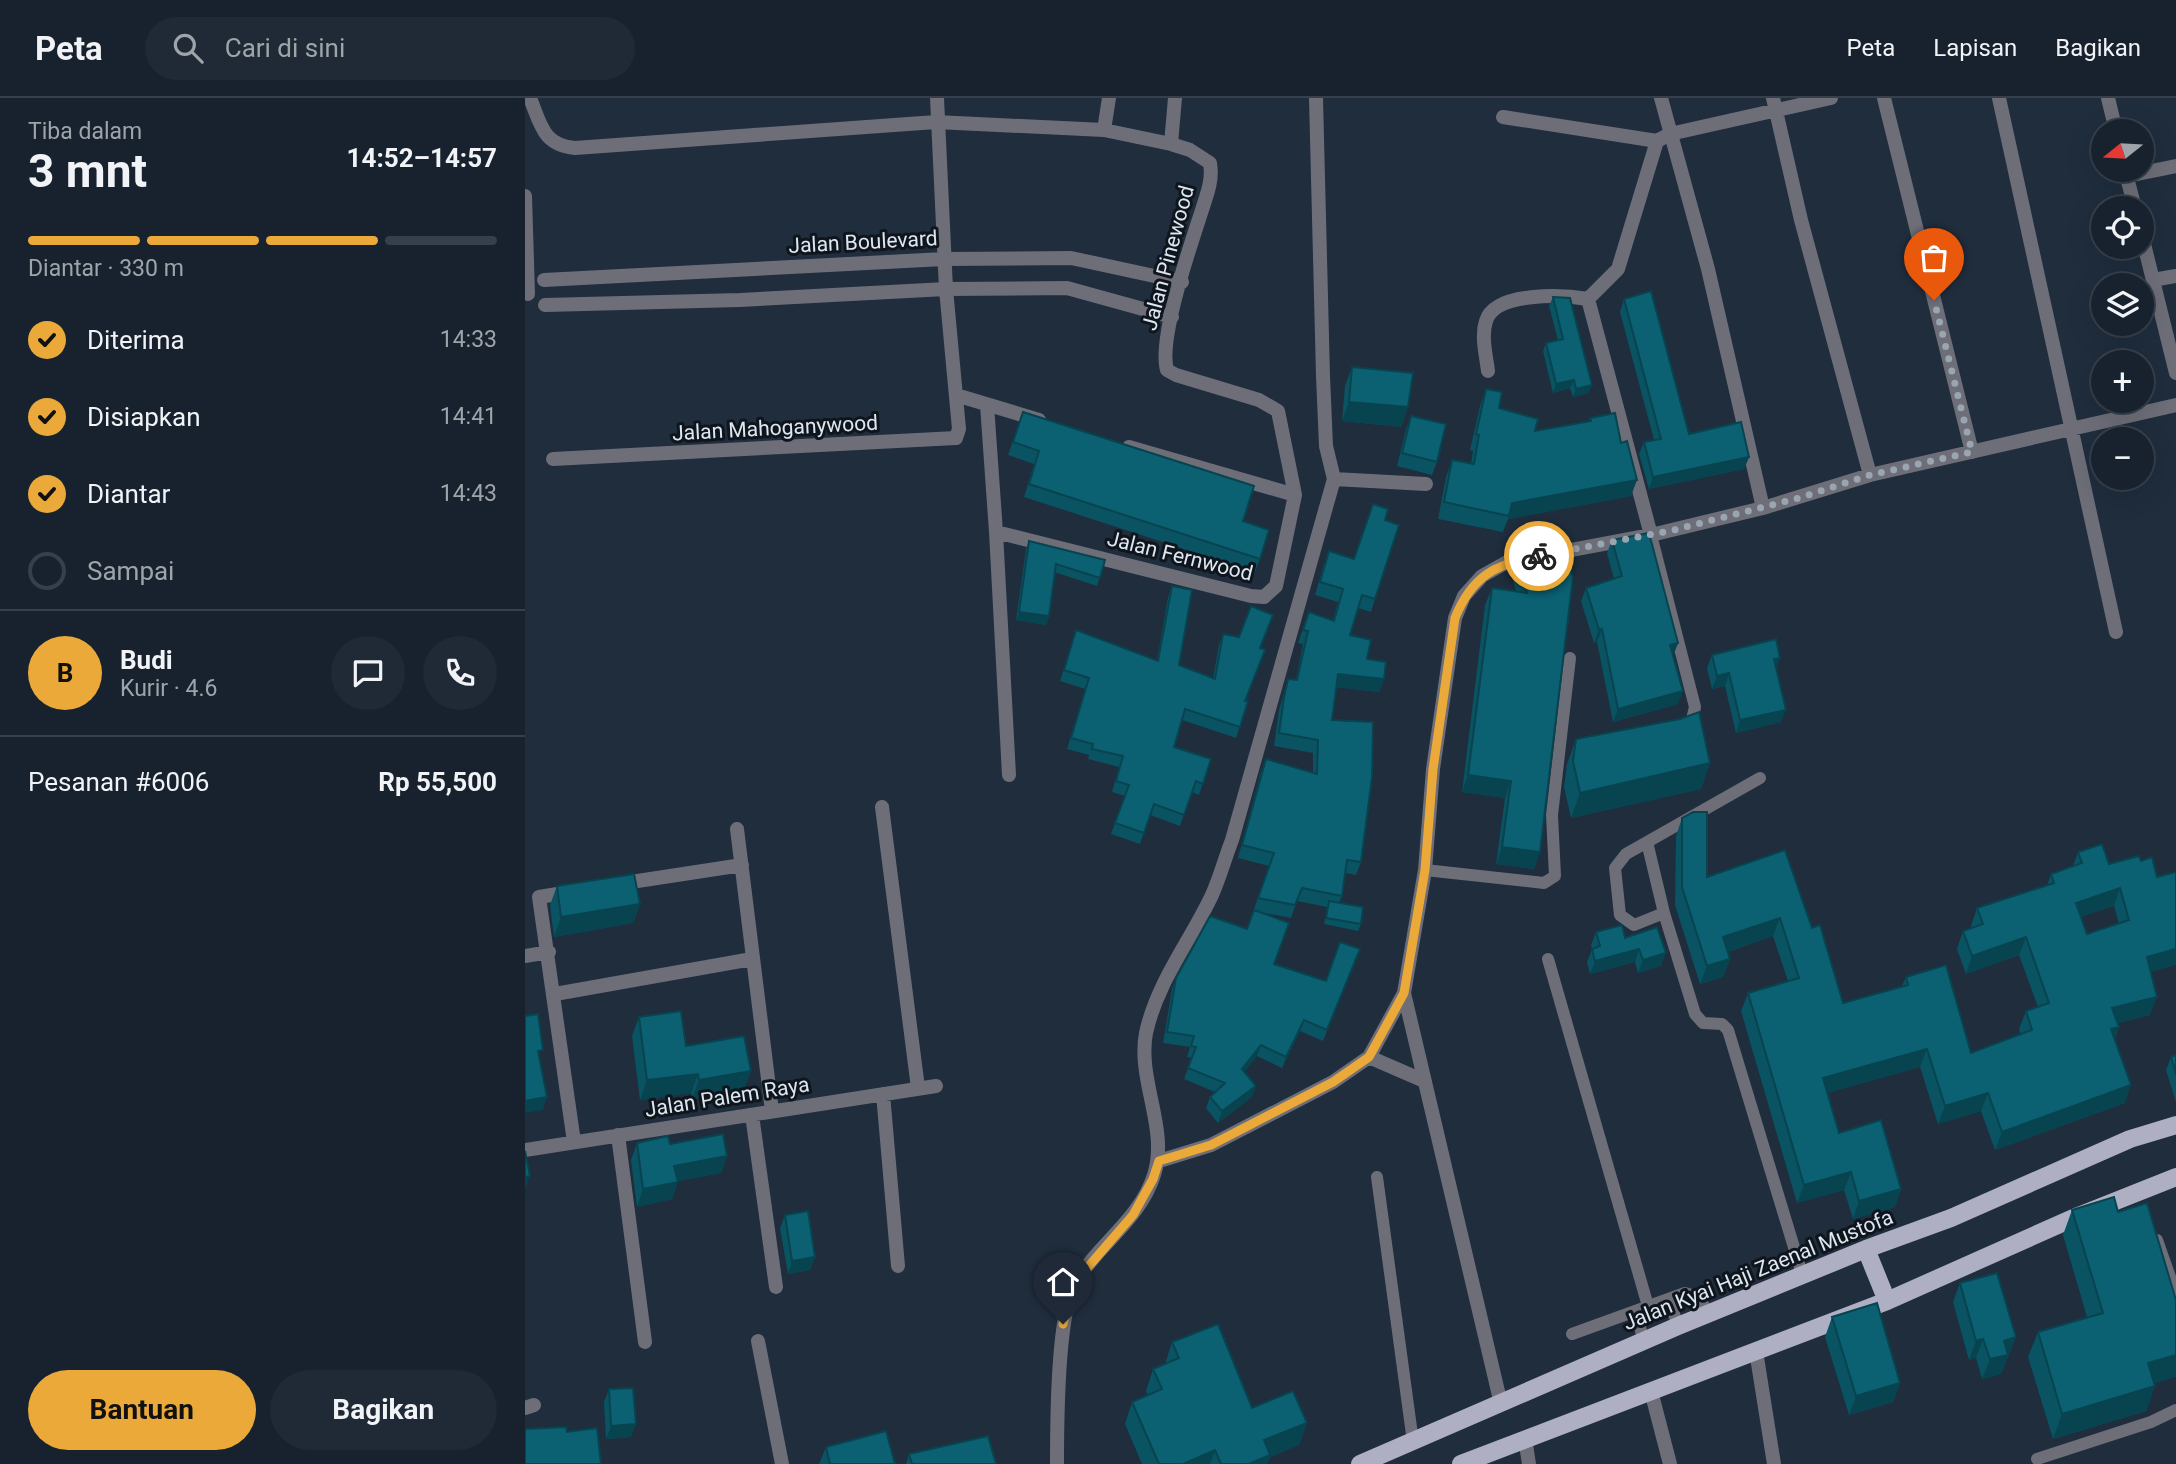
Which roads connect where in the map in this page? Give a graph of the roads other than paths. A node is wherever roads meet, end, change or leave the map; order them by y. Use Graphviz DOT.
graph roads {
  1 [pos="530,98"];
  2 [pos="937,98"];
  3 [pos="1109,98"];
  4 [pos="1175,98"];
  5 [pos="1316,98"];
  6 [pos="1661,98"];
  7 [pos="1831,98"];
  8 [pos="1884,98"];
  9 [pos="1999,98"];
  10 [pos="2108,98"];
  11 [pos="1775,105"];
  12 [pos="1503,117"];
  13 [pos="2113,119"];
  14 [pos="936,122"];
  15 [pos="1104,130"];
  16 [pos="1664,138"];
  17 [pos="1171,144"];
  18 [pos="2176,166"];
  19 [pos="2154,169"];
  20 [pos="525,196"];
  21 [pos="944,259"];
  22 [pos="2176,276"];
  23 [pos="544,280"];
  24 [pos="2154,280"];
  25 [pos="1182,282"];
  26 [pos="2154,284"];
  27 [pos="946,289"];
  28 [pos="526,294"];
  29 [pos="1588,299"];
  30 [pos="545,305"];
  31 [pos="1172,317"];
  32 [pos="1488,371"];
  33 [pos="2176,373"];
  34 [pos="956,396"];
  35 [pos="987,405"];
  36 [pos="2176,405"];
  37 [pos="1054,425"];
  38 [pos="2070,431"];
  39 [pos="1121,444"];
  40 [pos="1972,452"];
  41 [pos="553,459"];
  42 [pos="1870,475"];
  43 [pos="1334,479"];
  44 [pos="1426,484"];
  45 [pos="1294,495"];
  46 [pos="1763,508"];
  47 [pos="996,532"];
  48 [pos="1651,535"];
  49 [pos="2116,632"];
  50 [pos="1570,658"];
  51 [pos="1681,733"];
  52 [pos="1009,775"];
  53 [pos="1760,778"];
  54 [pos="882,807"];
  55 [pos="737,829"];
  56 [pos="1647,842"];
  57 [pos="742,865"];
  58 [pos="1425,870"];
  59 [pos="607,886"];
  60 [pos="580,890"];
  61 [pos="1664,912"];
  62 [pos="549,953"];
  63 [pos="525,956"];
  64 [pos="752,959"];
  65 [pos="1548,960"];
  66 [pos="1404,993"];
  67 [pos="555,994"];
  68 [pos="1369,1057"];
  69 [pos="1422,1080"];
  70 [pos="936,1086"];
  71 [pos="918,1088"];
  72 [pos="883,1094"];
  73 [pos="772,1111"];
  74 [pos="752,1115"];
  75 [pos="2176,1125"];
  76 [pos="618,1135"];
  77 [pos="574,1142"];
  78 [pos="525,1150"];
  79 [pos="1159,1161"];
  80 [pos="1377,1177"];
  81 [pos="2176,1177"];
  82 [pos="2151,1224"];
  83 [pos="1866,1249"];
  84 [pos="898,1266"];
  85 [pos="1803,1277"];
  86 [pos="776,1287"];
  87 [pos="2176,1294"];
  88 [pos="1668,1299"];
  89 [pos="1887,1301"];
  90 [pos="1648,1306"];
  91 [pos="1635,1311"];
  92 [pos="1710,1315"];
  93 [pos="1678,1326"];
  94 [pos="1572,1334"];
  95 [pos="758,1341"];
  96 [pos="1644,1341"];
  97 [pos="645,1342"];
  98 [pos="1756,1351"];
  99 [pos="1651,1391"];
  100 [pos="1501,1404"];
  101 [pos="2176,1410"];
  102 [pos="1525,1438"];
  103 [pos="1413,1442"];
  104 [pos="2038,1459"];
  105 [pos="782,1464"];
  106 [pos="1057,1464"];
  107 [pos="1360,1464"];
  108 [pos="1461,1464"];
  109 [pos="1529,1464"];
  110 [pos="1670,1464"];
  111 [pos="1774,1464"];
  1 -- 14 [label="street, Jalan Pinewood"];
  2 -- 14 [label="street"];
  3 -- 15 [label="street"];
  4 -- 17 [label="street"];
  5 -- 43 [label="street"];
  6 -- 16 [label="street"];
  7 -- 11 [label="street"];
  8 -- 40 [label="street"];
  9 -- 38 [label="street"];
  10 -- 13 [label="street"];
  11 -- 16 [label="street"];
  11 -- 42 [label="street"];
  12 -- 16 [label="street"];
  14 -- 15 [label="street, Jalan Pinewood"];
  14 -- 21 [label="street"];
  15 -- 17 [label="street, Jalan Pinewood"];
  16 -- 29 [label="street"];
  16 -- 46 [label="street"];
  17 -- 25 [label="street, Jalan Pinewood"];
  18 -- 19 [label="street"];
  20 -- 28 [label="street"];
  21 -- 23 [label="street, Jalan Boulevard"];
  21 -- 25 [label="street, Jalan Boulevard"];
  21 -- 27 [label="street"];
  22 -- 24 [label="street"];
  23 -- 28 [label="street"];
  23 -- 30 [label="street"];
  25 -- 31 [label="street, Jalan Pinewood"];
  26 -- 33 [label="street"];
  27 -- 30 [label="street"];
  27 -- 31 [label="street"];
  27 -- 34 [label="street"];
  28 -- 30 [label="street"];
  29 -- 32 [label="street"];
  29 -- 48 [label="street"];
  31 -- 45 [label="street, Jalan Pinewood"];
  34 -- 35 [label="street"];
  34 -- 41 [label="street, Jalan Mahoganywood"];
  35 -- 37 [label="street"];
  35 -- 47 [label="street"];
  36 -- 38 [label="street"];
  38 -- 40 [label="street"];
  38 -- 49 [label="street"];
  39 -- 45 [label="street"];
  40 -- 42 [label="street"];
  42 -- 46 [label="street"];
  43 -- 44 [label="street"];
  43 -- 79 [label="street"];
  45 -- 47 [label="street, Jalan Fernwood"];
  46 -- 48 [label="street"];
  47 -- 52 [label="street"];
  48 -- 51 [label="lane"];
  48 -- 58 [label="street"];
  50 -- 58 [label="lane"];
  53 -- 56 [label="lane"];
  54 -- 71 [label="street"];
  55 -- 57 [label="street"];
  56 -- 61 [label="lane"];
  56 -- 61 [label="lane"];
  57 -- 59 [label="street"];
  57 -- 64 [label="street"];
  58 -- 66 [label="street"];
  60 -- 62 [label="street"];
  61 -- 85 [label="lane"];
  62 -- 63 [label="street"];
  62 -- 67 [label="street"];
  64 -- 67 [label="street"];
  64 -- 73 [label="street"];
  65 -- 90 [label="lane"];
  66 -- 68 [label="street"];
  66 -- 69 [label="street"];
  67 -- 77 [label="street"];
  68 -- 69 [label="street"];
  68 -- 79 [label="street"];
  69 -- 100 [label="street"];
  70 -- 71 [label="street, Jalan Palem Raya"];
  71 -- 72 [label="street, Jalan Palem Raya"];
  72 -- 73 [label="street, Jalan Palem Raya"];
  72 -- 84 [label="street"];
  73 -- 74 [label="street, Jalan Palem Raya"];
  74 -- 76 [label="street, Jalan Palem Raya"];
  74 -- 86 [label="street"];
  75 -- 83 [label="main road, Jalan Kyai Haji Zaenal Mustofa"];
  76 -- 77 [label="street, Jalan Palem Raya"];
  76 -- 97 [label="street"];
  77 -- 78 [label="street, Jalan Palem Raya"];
  79 -- 106 [label="street"];
  80 -- 103 [label="lane"];
  81 -- 89 [label="main road"];
  82 -- 87 [label="lane"];
  83 -- 85 [label="main road, Jalan Kyai Haji Zaenal Mustofa"];
  83 -- 89 [label="main road"];
  85 -- 92 [label="main road, Jalan Kyai Haji Zaenal Mustofa"];
  88 -- 90 [label="lane"];
  88 -- 92 [label="lane"];
  88 -- 93 [label="lane"];
  89 -- 98 [label="main road"];
  90 -- 91 [label="lane"];
  91 -- 94 [label="lane"];
  91 -- 96 [label="lane"];
  92 -- 93 [label="main road, Jalan Kyai Haji Zaenal Mustofa"];
  93 -- 96 [label="main road, Jalan Kyai Haji Zaenal Mustofa"];
  95 -- 105 [label="street"];
  96 -- 100 [label="main road, Jalan Kyai Haji Zaenal Mustofa"];
  98 -- 99 [label="main road"];
  98 -- 111 [label="street"];
  99 -- 102 [label="main road"];
  99 -- 110 [label="street"];
  100 -- 103 [label="main road, Jalan Kyai Haji Zaenal Mustofa"];
  101 -- 104 [label="lane"];
  102 -- 108 [label="main road"];
  102 -- 109 [label="street"];
  103 -- 107 [label="main road, Jalan Kyai Haji Zaenal Mustofa"];
}
